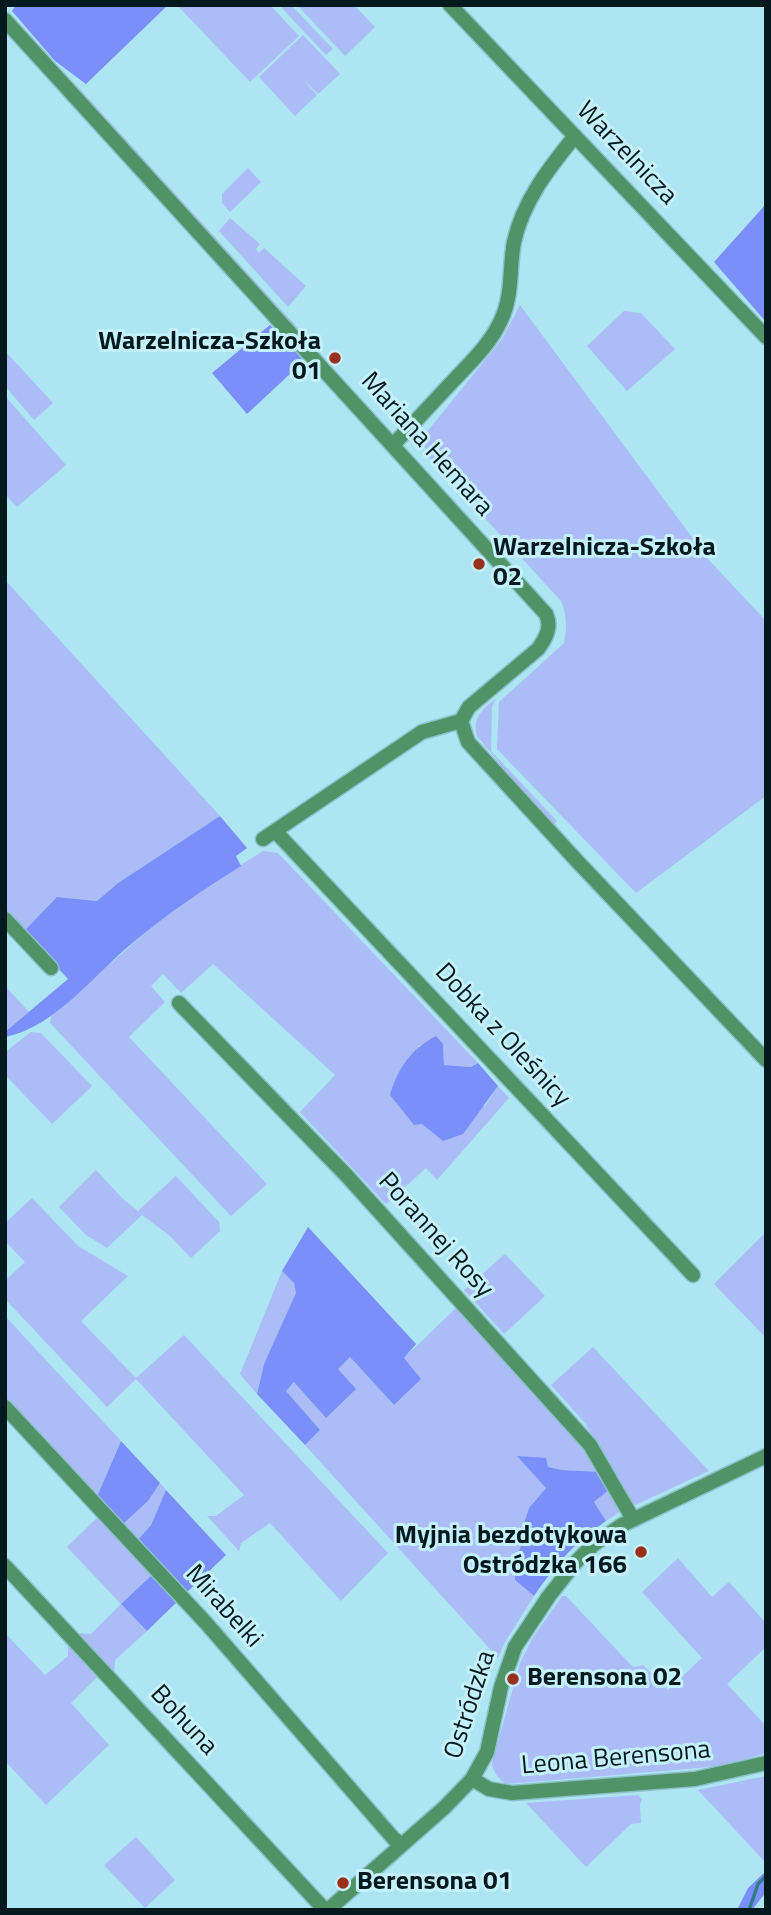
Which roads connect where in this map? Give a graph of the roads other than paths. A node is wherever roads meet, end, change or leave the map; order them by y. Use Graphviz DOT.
graph roads {
  1 [pos="450,5"];
  2 [pos="5,20"];
  3 [pos="575,136"];
  4 [pos="766,337"];
  5 [pos="393,445"];
  6 [pos="461,721"];
  7 [pos="5,919"];
  8 [pos="51,968"];
  9 [pos="179,1003"];
  10 [pos="766,1060"];
  11 [pos="693,1275"];
  12 [pos="5,1408"];
  13 [pos="766,1456"];
  14 [pos="633,1519"];
  15 [pos="5,1566"];
  16 [pos="766,1763"];
  17 [pos="472,1779"];
  18 [pos="401,1844"];
  19 [pos="326,1910"];
  1 -- 3 [label="street, Warzelnicza"];
  2 -- 5 [label="street, Mariana Hemara"];
  3 -- 4 [label="street, Warzelnicza"];
  3 -- 5 [label="street"];
  5 -- 6 [label="street, Mariana Hemara"];
  6 -- 10 [label="street"];
  6 -- 11 [label="street, Dobka z Oleśnicy"];
  7 -- 8 [label="street"];
  9 -- 14 [label="street, Porannej Rosy"];
  12 -- 18 [label="street, Mirabelki"];
  13 -- 14 [label="street, Ostródzka"];
  14 -- 17 [label="street, Ostródzka"];
  15 -- 19 [label="street, Bohuna"];
  16 -- 17 [label="street, Leona Berensona"];
  17 -- 18 [label="street, Ostródzka"];
  18 -- 19 [label="street, Ostródzka"];
}
